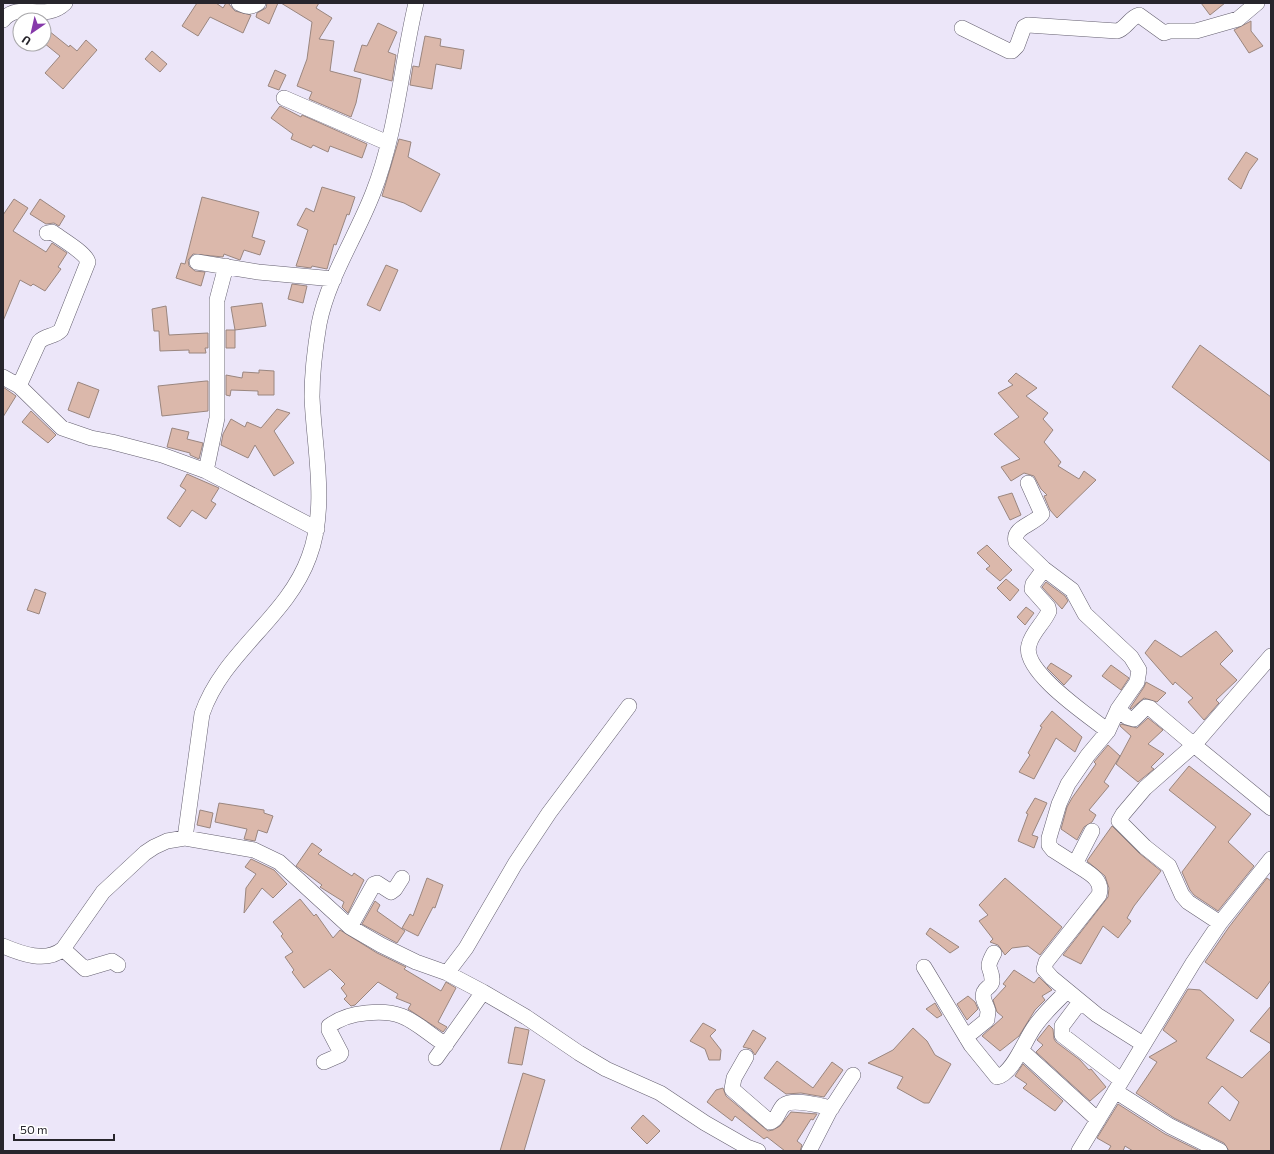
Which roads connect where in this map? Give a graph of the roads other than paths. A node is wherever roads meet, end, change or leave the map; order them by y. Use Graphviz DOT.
graph roads {
  1 [pos="65,3"];
  2 [pos="239,3"];
  3 [pos="258,3"];
  4 [pos="416,3"];
  5 [pos="1257,3"];
  6 [pos="3,20"];
  7 [pos="962,28"];
  8 [pos="284,98"];
  9 [pos="388,143"];
  10 [pos="47,233"];
  11 [pos="197,262"];
  12 [pos="226,266"];
  13 [pos="334,279"];
  14 [pos="3,377"];
  15 [pos="19,386"];
  16 [pos="206,471"];
  17 [pos="1028,483"];
  18 [pos="317,528"];
  19 [pos="1044,569"];
  20 [pos="1271,656"];
  21 [pos="629,706"];
  22 [pos="1118,709"];
  23 [pos="1108,731"];
  24 [pos="1194,745"];
  25 [pos="1271,808"];
  26 [pos="1092,831"];
  27 [pos="185,838"];
  28 [pos="1271,859"];
  29 [pos="1075,864"];
  30 [pos="402,878"];
  31 [pos="1220,923"];
  32 [pos="350,927"];
  33 [pos="3,946"];
  34 [pos="64,949"];
  35 [pos="994,954"];
  36 [pos="118,965"];
  37 [pos="924,967"];
  38 [pos="447,974"];
  39 [pos="1067,991"];
  40 [pos="483,992"];
  41 [pos="1080,1002"];
  42 [pos="966,1038"];
  43 [pos="1143,1044"];
  44 [pos="446,1045"];
  45 [pos="1022,1050"];
  46 [pos="746,1057"];
  47 [pos="436,1058"];
  48 [pos="324,1062"];
  49 [pos="853,1075"];
  50 [pos="1118,1086"];
  51 [pos="832,1108"];
  52 [pos="1098,1120"];
  53 [pos="758,1151"];
  54 [pos="809,1151"];
  55 [pos="1079,1151"];
  56 [pos="1220,1151"];
  1 -- 6 [label="street"];
  2 -- 3 [label="street"];
  4 -- 9 [label="street"];
  5 -- 7 [label="street"];
  8 -- 9 [label="street"];
  9 -- 13 [label="street"];
  10 -- 15 [label="street"];
  11 -- 12 [label="street"];
  12 -- 13 [label="street"];
  12 -- 16 [label="street"];
  13 -- 18 [label="street"];
  14 -- 15 [label="street"];
  15 -- 16 [label="street"];
  16 -- 18 [label="street"];
  17 -- 19 [label="street"];
  18 -- 27 [label="street"];
  19 -- 22 [label="street"];
  19 -- 23 [label="street"];
  20 -- 24 [label="street"];
  21 -- 38 [label="street"];
  22 -- 23 [label="street"];
  22 -- 24 [label="street"];
  23 -- 29 [label="street"];
  24 -- 25 [label="street"];
  24 -- 31 [label="street"];
  26 -- 29 [label="street"];
  27 -- 32 [label="street"];
  27 -- 34 [label="street"];
  28 -- 31 [label="street"];
  29 -- 39 [label="street"];
  30 -- 32 [label="street"];
  31 -- 43 [label="street"];
  32 -- 38 [label="street"];
  33 -- 34 [label="street"];
  34 -- 36 [label="street"];
  35 -- 42 [label="street"];
  37 -- 42 [label="street"];
  38 -- 40 [label="street"];
  39 -- 41 [label="street"];
  39 -- 45 [label="street"];
  40 -- 44 [label="street"];
  40 -- 53 [label="street"];
  41 -- 43 [label="street"];
  41 -- 50 [label="street"];
  42 -- 45 [label="street"];
  43 -- 50 [label="street"];
  44 -- 47 [label="street"];
  44 -- 48 [label="street"];
  45 -- 52 [label="street"];
  46 -- 51 [label="street"];
  49 -- 51 [label="street"];
  50 -- 52 [label="street"];
  50 -- 56 [label="street"];
  51 -- 54 [label="street"];
  52 -- 55 [label="street"];
}
